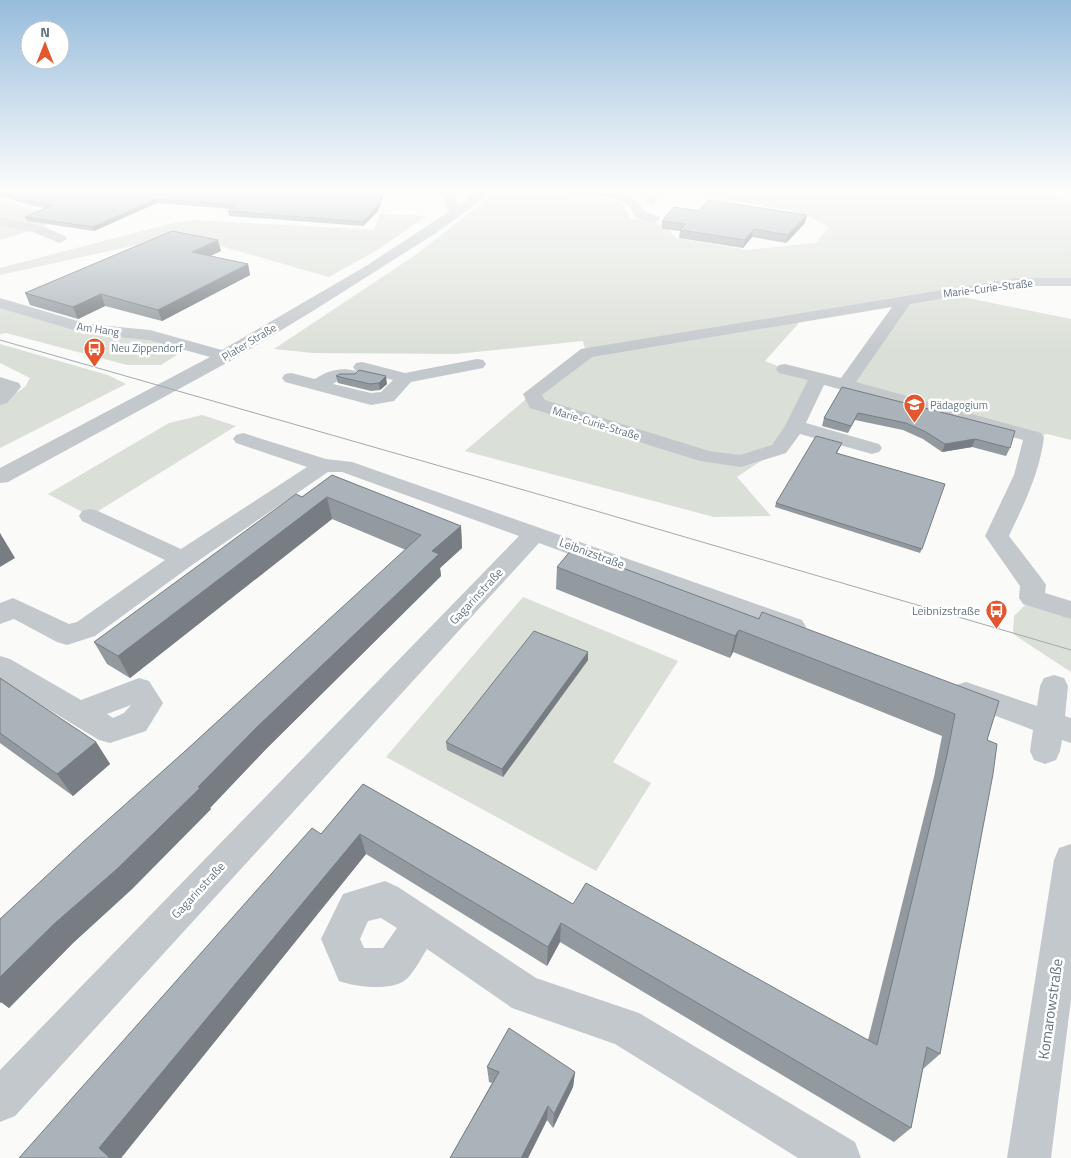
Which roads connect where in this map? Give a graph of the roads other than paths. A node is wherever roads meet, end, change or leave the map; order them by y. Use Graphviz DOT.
graph roads {
  1 [pos="400,244"];
  2 [pos="409,244"];
  3 [pos="1071,282"];
  4 [pos="905,300"];
  5 [pos="0,303"];
  6 [pos="219,354"];
  7 [pos="477,364"];
  8 [pos="785,369"];
  9 [pos="819,377"];
  10 [pos="290,378"];
  11 [pos="405,378"];
  12 [pos="845,385"];
  13 [pos="318,386"];
  14 [pos="795,426"];
  15 [pos="244,439"];
  16 [pos="872,448"];
  17 [pos="0,464"];
  18 [pos="324,465"];
  19 [pos="0,477"];
  20 [pos="90,516"];
  21 [pos="535,533"];
  22 [pos="183,559"];
  23 [pos="1071,610"];
  24 [pos="0,614"];
  25 [pos="816,636"];
  26 [pos="0,666"];
  27 [pos="940,683"];
  28 [pos="1054,686"];
  29 [pos="80,713"];
  30 [pos="1055,735"];
  31 [pos="1071,860"];
  32 [pos="422,924"];
  33 [pos="0,1101"];
  34 [pos="839,1158"];
  35 [pos="1029,1158"];
  1 -- 6 [label="street, Plater Straße"];
  2 -- 6 [label="street, Plater Straße"];
  3 -- 4 [label="street, Marie-Curie-Straße"];
  4 -- 12 [label="street"];
  4 -- 14 [label="street, Marie-Curie-Straße"];
  5 -- 6 [label="street, Am Hang"];
  6 -- 17 [label="street, Plater Straße"];
  6 -- 19 [label="street, Plater Straße"];
  7 -- 11 [label="street"];
  8 -- 9 [label="street"];
  9 -- 12 [label="street"];
  9 -- 14 [label="street, Marie-Curie-Straße"];
  10 -- 13 [label="street"];
  11 -- 13 [label="street"];
  11 -- 13 [label="street"];
  12 -- 23 [label="street"];
  14 -- 16 [label="street"];
  15 -- 18 [label="street"];
  18 -- 21 [label="street"];
  18 -- 22 [label="street"];
  20 -- 22 [label="street"];
  21 -- 25 [label="street, Leibnizstraße"];
  21 -- 33 [label="street, Gagarinstraße"];
  22 -- 24 [label="street"];
  26 -- 29 [label="street"];
  27 -- 30 [label="street"];
  28 -- 30 [label="street"];
  31 -- 35 [label="street, Komarowstraße"];
  32 -- 34 [label="street"];
}
